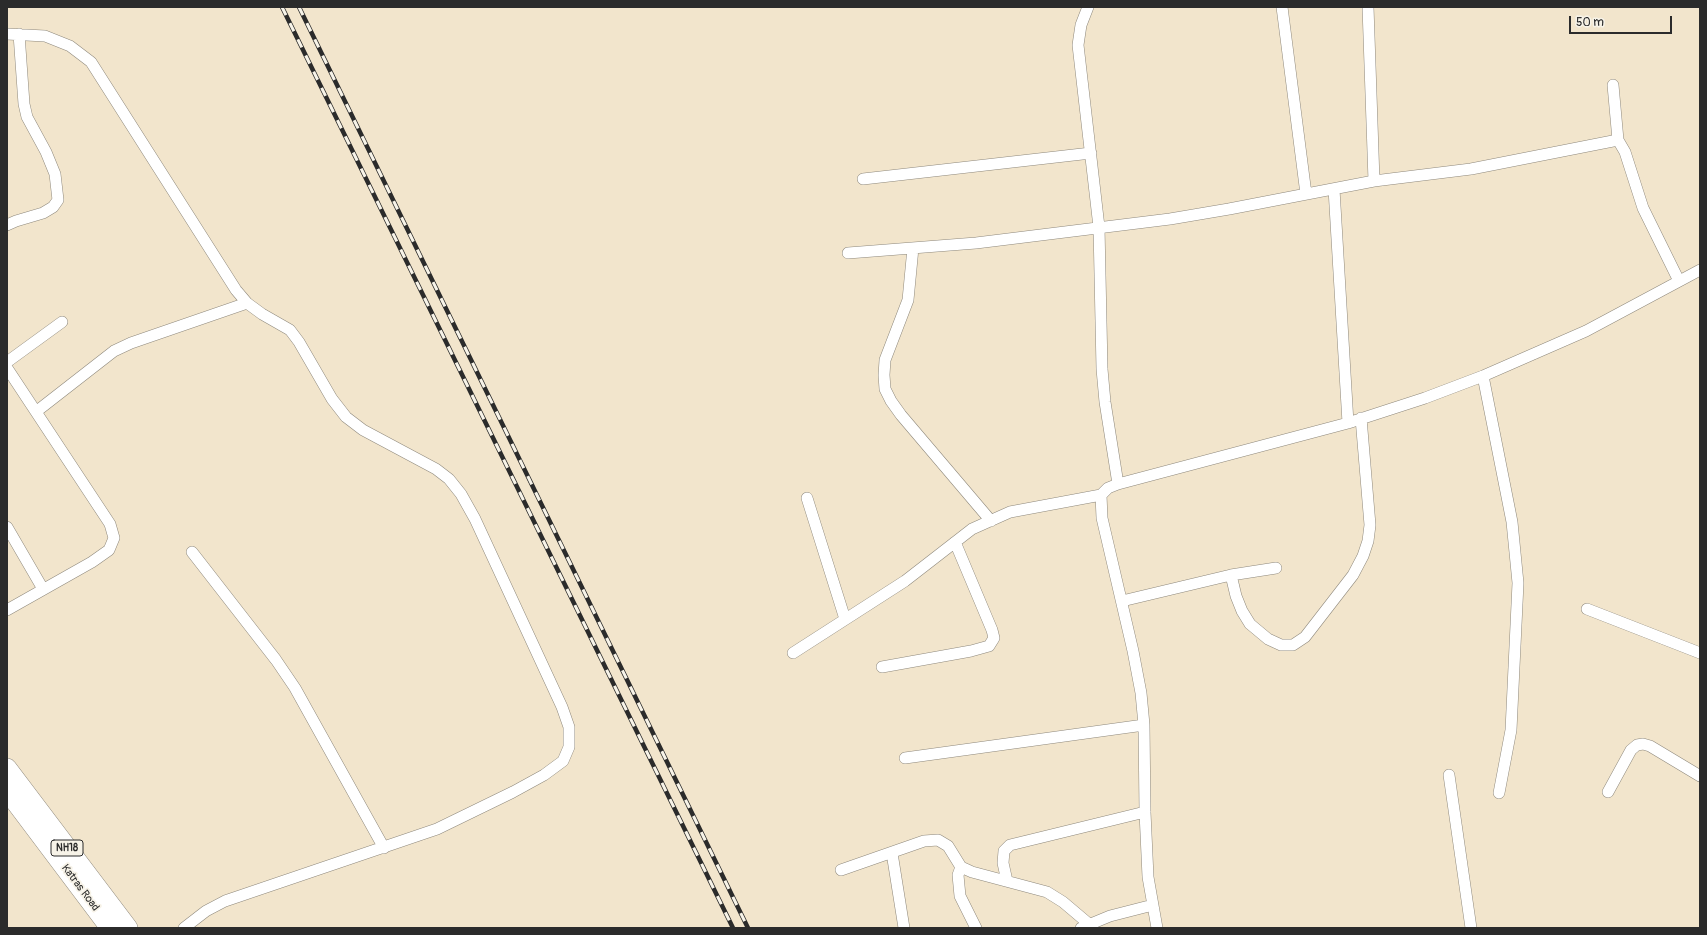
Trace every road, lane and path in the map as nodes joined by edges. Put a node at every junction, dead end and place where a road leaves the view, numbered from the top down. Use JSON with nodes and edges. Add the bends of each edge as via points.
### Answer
{"nodes":[{"id":1,"x":1088,"y":7,"type":"edge"},
{"id":2,"x":1282,"y":7,"type":"edge"},
{"id":3,"x":1368,"y":7,"type":"edge"},
{"id":4,"x":7,"y":34,"type":"edge"},
{"id":5,"x":19,"y":34,"type":"junction"},
{"id":6,"x":1613,"y":85,"type":"dead end"},
{"id":7,"x":1618,"y":140,"type":"junction"},
{"id":8,"x":1091,"y":153,"type":"junction"},
{"id":9,"x":864,"y":179,"type":"dead end"},
{"id":10,"x":1374,"y":181,"type":"junction"},
{"id":11,"x":1334,"y":189,"type":"junction"},
{"id":12,"x":1306,"y":194,"type":"junction"},
{"id":13,"x":7,"y":225,"type":"edge"},
{"id":14,"x":1100,"y":227,"type":"junction"},
{"id":15,"x":913,"y":248,"type":"junction"},
{"id":16,"x":848,"y":253,"type":"dead end"},
{"id":17,"x":1700,"y":270,"type":"edge"},
{"id":18,"x":1678,"y":282,"type":"junction"},
{"id":19,"x":247,"y":303,"type":"junction"},
{"id":20,"x":62,"y":322,"type":"dead end"},
{"id":21,"x":7,"y":362,"type":"edge"},
{"id":22,"x":7,"y":368,"type":"edge"},
{"id":23,"x":1483,"y":376,"type":"junction"},
{"id":24,"x":36,"y":411,"type":"junction"},
{"id":25,"x":1361,"y":418,"type":"junction"},
{"id":26,"x":1348,"y":423,"type":"junction"},
{"id":27,"x":1118,"y":484,"type":"junction"},
{"id":28,"x":1101,"y":495,"type":"junction"},
{"id":29,"x":808,"y":498,"type":"dead end"},
{"id":30,"x":991,"y":520,"type":"junction"},
{"id":31,"x":7,"y":527,"type":"edge"},
{"id":32,"x":955,"y":542,"type":"junction"},
{"id":33,"x":192,"y":552,"type":"dead end"},
{"id":34,"x":1276,"y":568,"type":"dead end"},
{"id":35,"x":1231,"y":575,"type":"junction"},
{"id":36,"x":43,"y":589,"type":"junction"},
{"id":37,"x":1122,"y":601,"type":"junction"},
{"id":38,"x":1587,"y":609,"type":"dead end"},
{"id":39,"x":7,"y":610,"type":"edge"},
{"id":40,"x":845,"y":619,"type":"junction"},
{"id":41,"x":794,"y":653,"type":"dead end"},
{"id":42,"x":1700,"y":653,"type":"edge"},
{"id":43,"x":882,"y":667,"type":"dead end"},
{"id":44,"x":1144,"y":725,"type":"junction"},
{"id":45,"x":905,"y":758,"type":"dead end"},
{"id":46,"x":7,"y":768,"type":"edge"},
{"id":47,"x":1449,"y":775,"type":"dead end"},
{"id":48,"x":1700,"y":776,"type":"edge"},
{"id":49,"x":7,"y":791,"type":"edge"},
{"id":50,"x":1608,"y":792,"type":"dead end"},
{"id":51,"x":1499,"y":793,"type":"dead end"},
{"id":52,"x":1144,"y":812,"type":"junction"},
{"id":53,"x":384,"y":848,"type":"junction"},
{"id":54,"x":892,"y":853,"type":"junction"},
{"id":55,"x":961,"y":867,"type":"junction"},
{"id":56,"x":841,"y":870,"type":"dead end"},
{"id":57,"x":1007,"y":881,"type":"junction"},
{"id":58,"x":1153,"y":905,"type":"junction"},
{"id":59,"x":1085,"y":926,"type":"edge"},
{"id":60,"x":110,"y":928,"type":"edge"},
{"id":61,"x":128,"y":928,"type":"edge"},
{"id":62,"x":184,"y":928,"type":"edge"},
{"id":63,"x":904,"y":928,"type":"edge"},
{"id":64,"x":976,"y":928,"type":"edge"},
{"id":65,"x":1157,"y":928,"type":"edge"},
{"id":66,"x":1471,"y":928,"type":"edge"}],
"edges":[{"from":1,"to":8,"type":"street","via":[[1081,25],[1078,46]]},
{"from":2,"to":12,"type":"street"},
{"from":3,"to":10,"type":"street"},
{"from":4,"to":5,"type":"street"},
{"from":5,"to":13,"type":"street","via":[[27,117],[55,174],[58,200],[53,207],[43,213]]},
{"from":5,"to":19,"type":"street","via":[[45,36],[70,46],[91,62],[236,290]]},
{"from":6,"to":7,"type":"street"},
{"from":7,"to":10,"type":"street","via":[[1472,169]]},
{"from":7,"to":18,"type":"street","via":[[1625,152],[1643,208]]},
{"from":8,"to":9,"type":"street"},
{"from":8,"to":14,"type":"street"},
{"from":10,"to":11,"type":"street"},
{"from":11,"to":12,"type":"street"},
{"from":11,"to":26,"type":"street"},
{"from":12,"to":14,"type":"street","via":[[1170,219]]},
{"from":14,"to":15,"type":"street","via":[[976,243]]},
{"from":14,"to":27,"type":"street","via":[[1102,369]]},
{"from":15,"to":16,"type":"street"},
{"from":15,"to":30,"type":"street","via":[[908,300],[885,360],[885,389],[901,415]]},
{"from":17,"to":18,"type":"street"},
{"from":18,"to":23,"type":"street","via":[[1586,331]]},
{"from":19,"to":24,"type":"street","via":[[114,351]]},
{"from":19,"to":53,"type":"street","via":[[290,330],[300,342],[332,399],[346,417],[362,430],[436,469],[462,494],[569,727],[569,747],[563,761],[544,775],[437,829]]},
{"from":20,"to":21,"type":"street"},
{"from":22,"to":24,"type":"street"},
{"from":23,"to":25,"type":"street"},
{"from":23,"to":51,"type":"street","via":[[1512,522],[1518,583],[1511,730]]},
{"from":24,"to":36,"type":"street","via":[[110,524],[114,538],[110,550]]},
{"from":25,"to":26,"type":"street"},
{"from":25,"to":35,"type":"street","via":[[1370,524],[1368,540],[1353,575],[1305,637],[1293,645],[1281,645],[1268,639],[1250,624],[1242,612]]},
{"from":26,"to":27,"type":"street"},
{"from":27,"to":28,"type":"street","via":[[1108,488]]},
{"from":28,"to":30,"type":"street","via":[[1010,512]]},
{"from":28,"to":37,"type":"street","via":[[1102,518]]},
{"from":29,"to":40,"type":"street"},
{"from":30,"to":32,"type":"street","via":[[972,529]]},
{"from":31,"to":36,"type":"street"},
{"from":32,"to":40,"type":"street","via":[[905,581]]},
{"from":32,"to":43,"type":"street","via":[[994,638],[989,646],[971,651]]},
{"from":33,"to":53,"type":"street","via":[[295,688]]},
{"from":34,"to":35,"type":"street"},
{"from":35,"to":37,"type":"street"},
{"from":36,"to":39,"type":"street"},
{"from":37,"to":44,"type":"street","via":[[1135,658]]},
{"from":38,"to":42,"type":"street"},
{"from":40,"to":41,"type":"street"},
{"from":44,"to":45,"type":"street"},
{"from":44,"to":52,"type":"street"},
{"from":46,"to":61,"type":"highway","name":"Katras Road","number":"NH18"},
{"from":47,"to":66,"type":"street"},
{"from":48,"to":50,"type":"street","via":[[1650,746],[1637,745],[1631,750]]},
{"from":49,"to":60,"type":"highway","name":"Katras Road","number":"NH18"},
{"from":52,"to":57,"type":"street","via":[[1010,845],[1004,851],[1003,863]]},
{"from":52,"to":58,"type":"street","via":[[1148,877]]},
{"from":53,"to":62,"type":"street","via":[[226,901],[206,911]]},
{"from":54,"to":55,"type":"street","via":[[924,841],[938,840],[948,846]]},
{"from":54,"to":56,"type":"street"},
{"from":54,"to":63,"type":"street"},
{"from":55,"to":57,"type":"street"},
{"from":55,"to":64,"type":"street","via":[[958,875],[960,896]]},
{"from":57,"to":59,"type":"street","via":[[1046,892],[1063,902]]},
{"from":58,"to":59,"type":"street","via":[[1110,916]]},
{"from":58,"to":65,"type":"street"}]}
